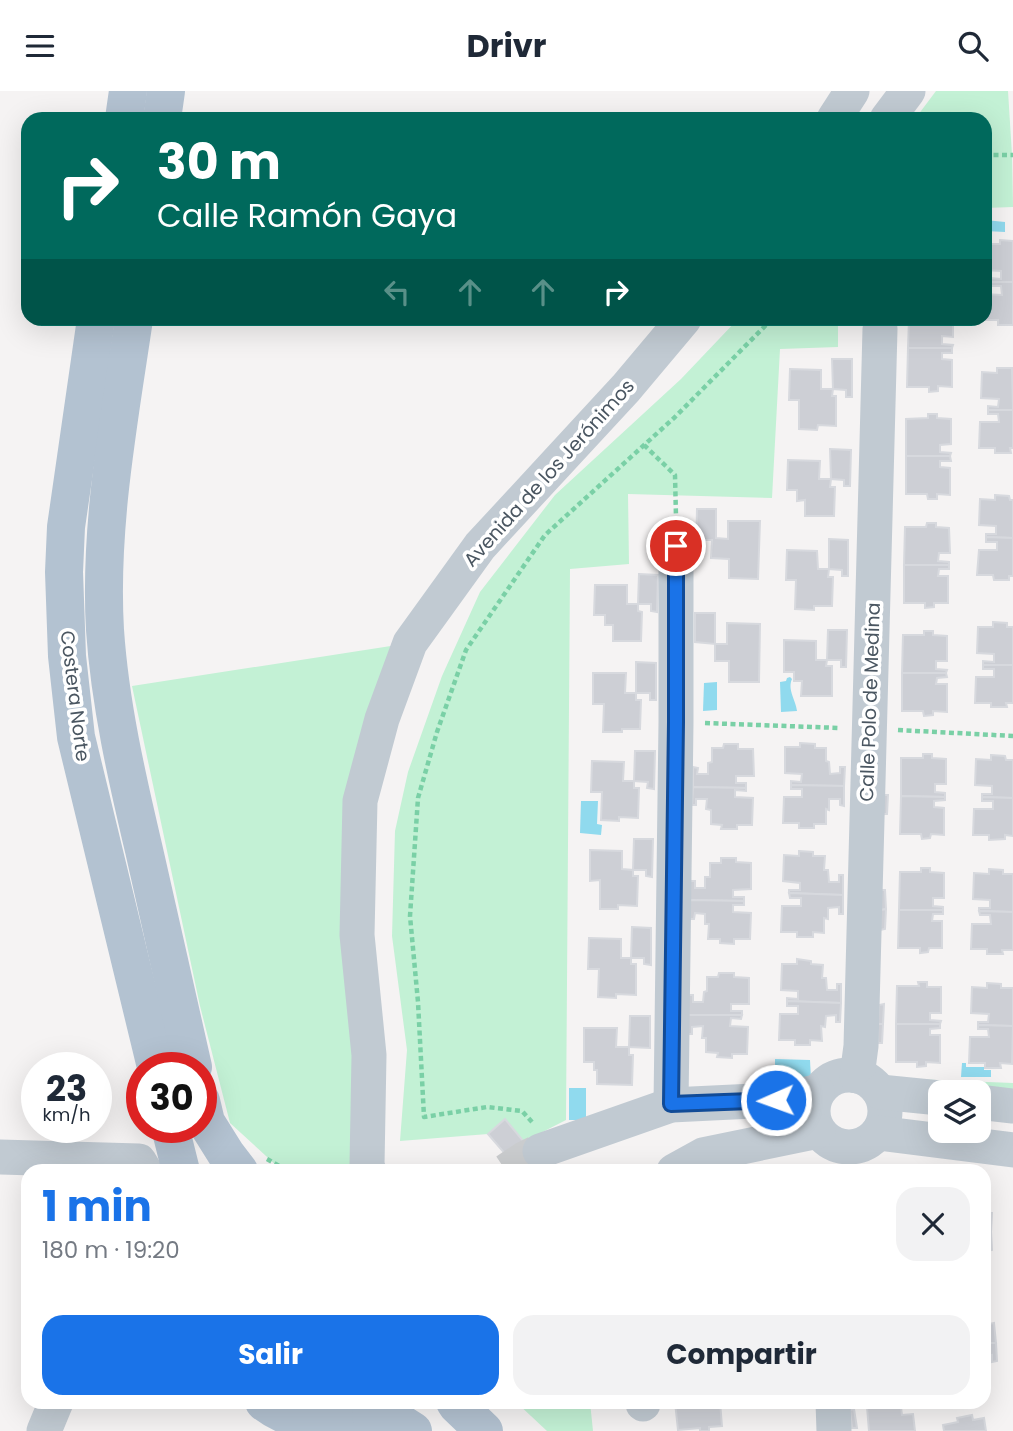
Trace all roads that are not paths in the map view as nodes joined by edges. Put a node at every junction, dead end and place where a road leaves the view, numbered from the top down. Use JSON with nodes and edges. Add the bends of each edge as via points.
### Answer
{"nodes":[{"id":1,"x":128,"y":91,"type":"edge"},
{"id":2,"x":166,"y":91,"type":"edge"},
{"id":3,"x":852,"y":91,"type":"edge"},
{"id":4,"x":908,"y":91,"type":"edge"},
{"id":5,"x":125,"y":112,"type":"edge"},
{"id":6,"x":163,"y":112,"type":"edge"},
{"id":7,"x":838,"y":112,"type":"edge"},
{"id":8,"x":892,"y":112,"type":"edge"},
{"id":9,"x":95,"y":326,"type":"edge"},
{"id":10,"x":133,"y":326,"type":"edge"},
{"id":11,"x":678,"y":326,"type":"edge"},
{"id":12,"x":696,"y":326,"type":"edge"},
{"id":13,"x":880,"y":329,"type":"dead end"},
{"id":14,"x":626,"y":387,"type":"junction"},
{"id":15,"x":676,"y":546,"type":"road end"},
{"id":16,"x":152,"y":1052,"type":"edge"},
{"id":17,"x":190,"y":1052,"type":"edge"},
{"id":18,"x":869,"y":1084,"type":"junction"},
{"id":19,"x":817,"y":1092,"type":"junction"},
{"id":20,"x":928,"y":1096,"type":"edge"},
{"id":21,"x":671,"y":1104,"type":"junction"},
{"id":22,"x":991,"y":1104,"type":"edge"},
{"id":23,"x":1013,"y":1106,"type":"edge"},
{"id":24,"x":878,"y":1133,"type":"junction"},
{"id":25,"x":217,"y":1140,"type":"edge"},
{"id":26,"x":174,"y":1143,"type":"edge"},
{"id":27,"x":547,"y":1148,"type":"tunnel mouth"},
{"id":28,"x":830,"y":1149,"type":"edge"},
{"id":29,"x":1013,"y":1150,"type":"edge"},
{"id":30,"x":0,"y":1157,"type":"edge"},
{"id":31,"x":141,"y":1164,"type":"edge"},
{"id":32,"x":179,"y":1164,"type":"edge"},
{"id":33,"x":234,"y":1164,"type":"edge"},
{"id":34,"x":366,"y":1164,"type":"edge"},
{"id":35,"x":687,"y":1164,"type":"edge"},
{"id":36,"x":53,"y":1409,"type":"edge"},
{"id":37,"x":461,"y":1409,"type":"edge"},
{"id":38,"x":833,"y":1409,"type":"edge"},
{"id":39,"x":271,"y":1413,"type":"edge"},
{"id":40,"x":362,"y":1418,"type":"edge"},
{"id":41,"x":44,"y":1431,"type":"edge"},
{"id":42,"x":413,"y":1431,"type":"edge"},
{"id":43,"x":484,"y":1431,"type":"edge"},
{"id":44,"x":834,"y":1431,"type":"edge"}],
"edges":[{"from":1,"to":5,"type":"main road"},
{"from":2,"to":6,"type":"main road"},
{"from":3,"to":7,"type":"street"},
{"from":4,"to":8,"type":"street"},
{"from":9,"to":16,"type":"main road","name":"Costera Norte","via":[[66,527],[67,656],[76,737]]},
{"from":10,"to":17,"type":"main road","name":"Costera Norte","via":[[104,548],[105,630],[131,797]]},
{"from":11,"to":14,"type":"street","name":"Avenida de los Jerónimos"},
{"from":12,"to":14,"type":"street"},
{"from":13,"to":18,"type":"street","name":"Calle Polo de Medina","via":[[861,1046]]},
{"from":14,"to":34,"type":"street","name":"Avenida de los Jerónimos","via":[[480,546],[410,643],[382,719],[360,801],[356,935],[369,1055]]},
{"from":15,"to":21,"type":"street"},
{"from":18,"to":19,"type":"street","via":[[846,1075],[835,1077]]},
{"from":18,"to":20,"type":"street"},
{"from":18,"to":24,"type":"street","via":[[884,1102],[886,1113]]},
{"from":19,"to":21,"type":"street","via":[[776,1100]]},
{"from":19,"to":28,"type":"street","via":[[814,1122]]},
{"from":21,"to":27,"type":"street"},
{"from":22,"to":23,"type":"street"},
{"from":24,"to":28,"type":"street","via":[[861,1146]]},
{"from":24,"to":29,"type":"street"},
{"from":25,"to":33,"type":"main road"},
{"from":26,"to":32,"type":"main road"},
{"from":28,"to":35,"type":"street","via":[[703,1155]]},
{"from":30,"to":31,"type":"street"},
{"from":36,"to":41,"type":"street"},
{"from":37,"to":43,"type":"main road"},
{"from":38,"to":44,"type":"street"},
{"from":39,"to":40,"type":"main road","via":[[318,1423]]},
{"from":40,"to":42,"type":"main road","via":[[402,1424]]}]}
